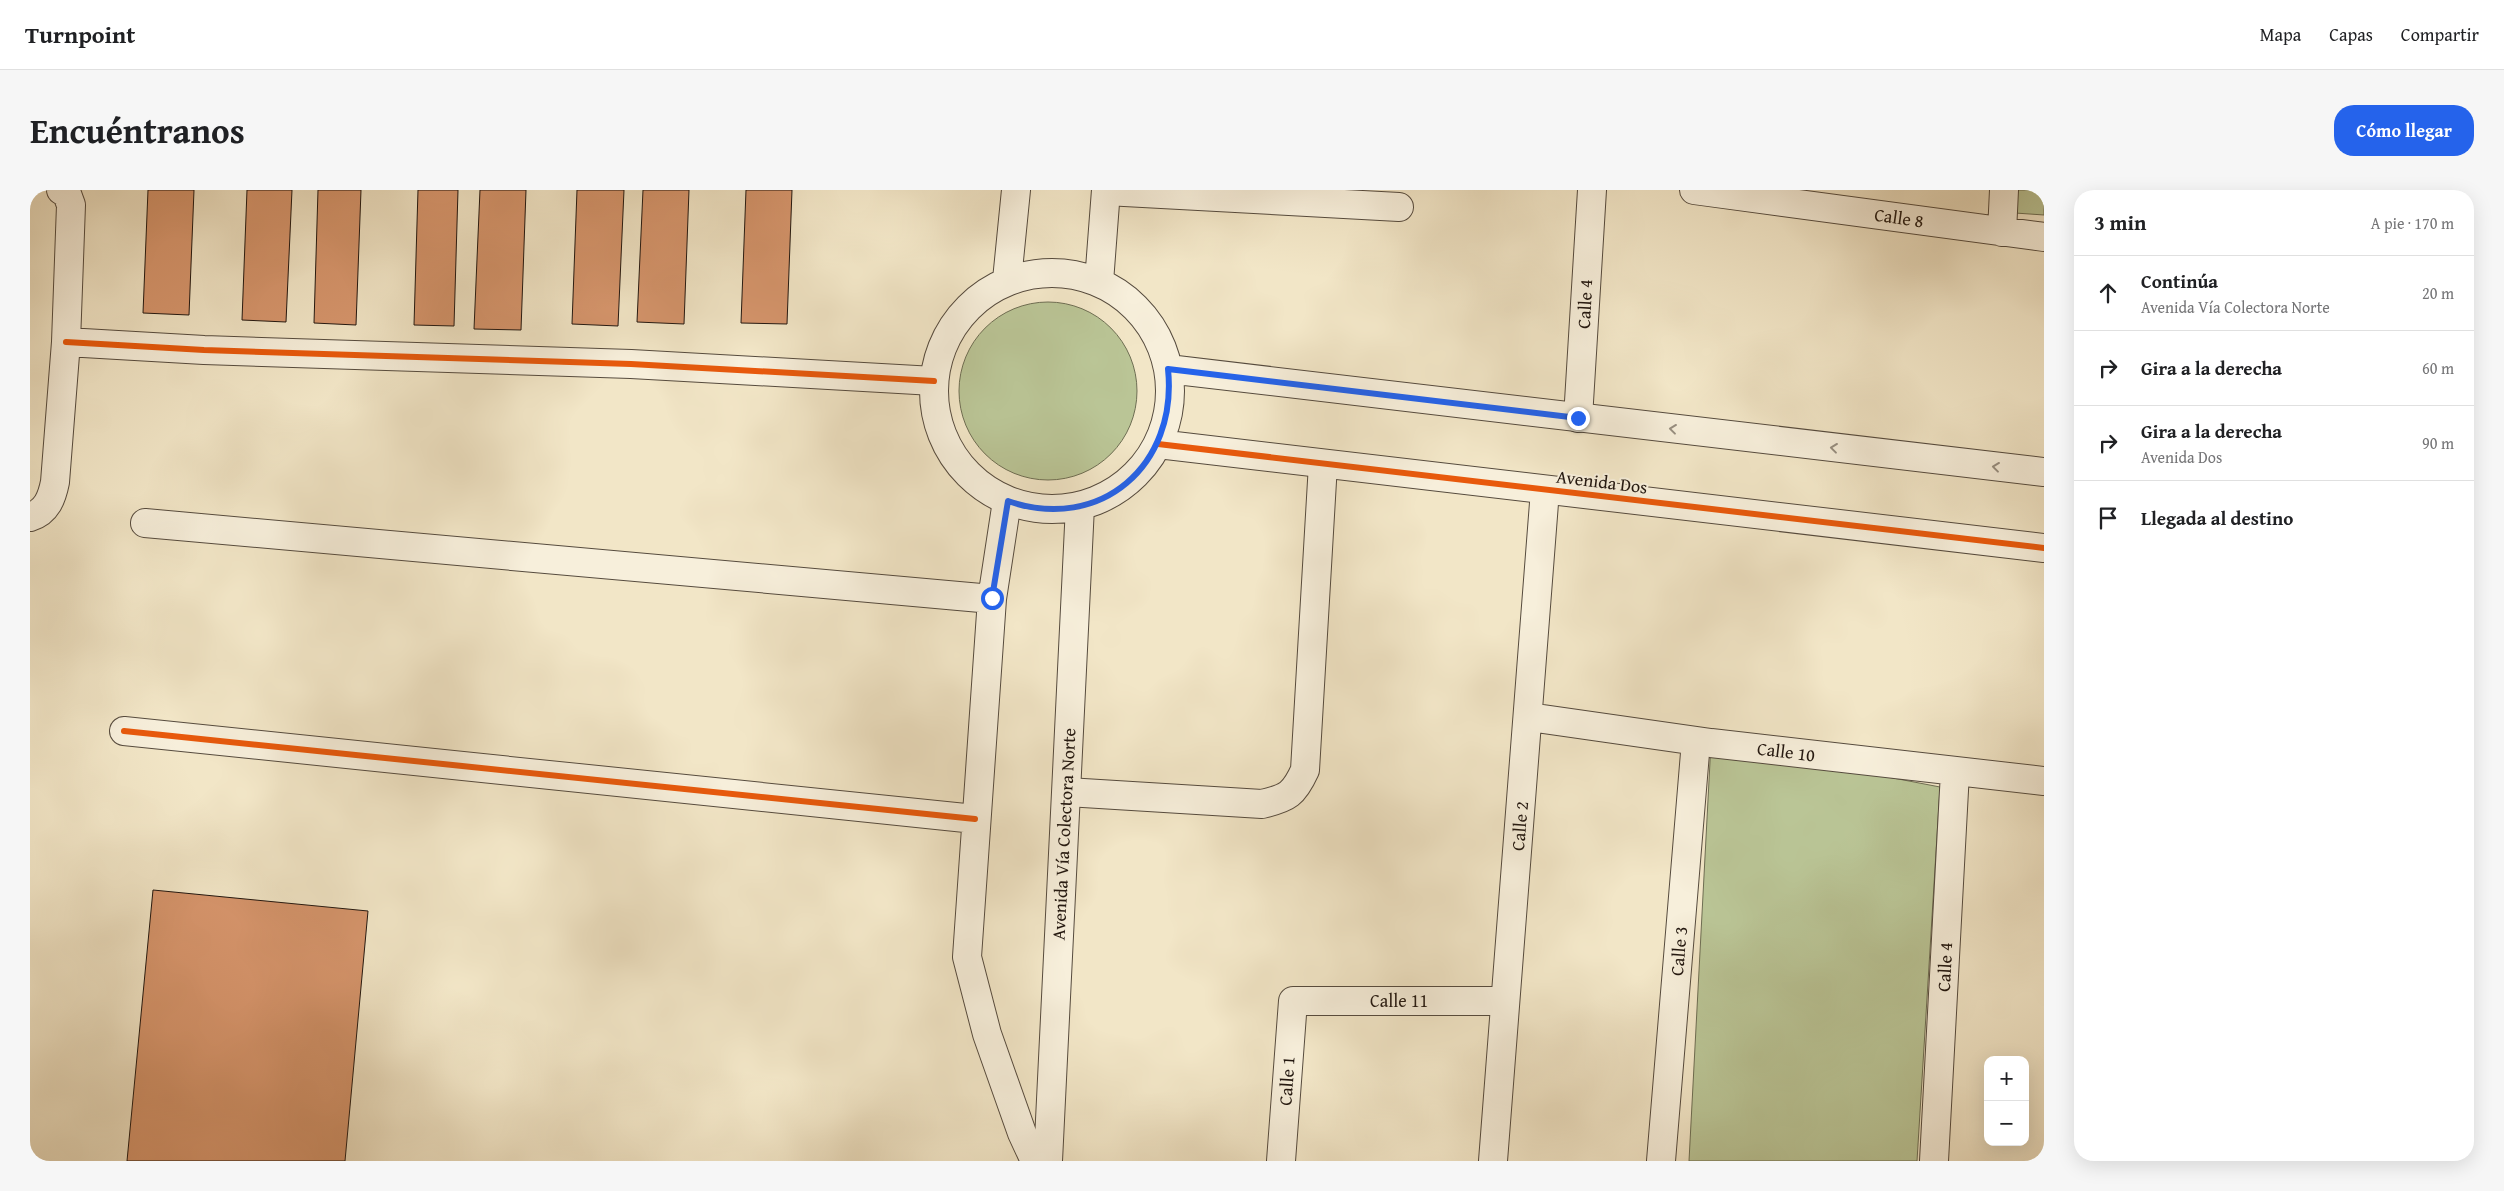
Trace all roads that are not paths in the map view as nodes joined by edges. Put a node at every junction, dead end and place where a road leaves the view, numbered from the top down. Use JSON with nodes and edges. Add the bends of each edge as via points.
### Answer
{"nodes":[{"id":1,"x":61,"y":190,"type":"edge"},
{"id":2,"x":1016,"y":190,"type":"edge"},
{"id":3,"x":1106,"y":190,"type":"edge"},
{"id":4,"x":1592,"y":190,"type":"edge"},
{"id":5,"x":1694,"y":190,"type":"edge"},
{"id":6,"x":2004,"y":190,"type":"edge"},
{"id":7,"x":1794,"y":197,"type":"edge"},
{"id":8,"x":1400,"y":207,"type":"dead end"},
{"id":9,"x":2002,"y":232,"type":"junction"},
{"id":10,"x":2044,"y":238,"type":"edge"},
{"id":11,"x":1007,"y":280,"type":"junction"},
{"id":12,"x":1099,"y":282,"type":"junction"},
{"id":13,"x":66,"y":342,"type":"junction"},
{"id":14,"x":1168,"y":369,"type":"junction"},
{"id":15,"x":934,"y":381,"type":"junction"},
{"id":16,"x":1578,"y":418,"type":"junction"},
{"id":17,"x":1158,"y":444,"type":"junction"},
{"id":18,"x":1323,"y":464,"type":"junction"},
{"id":19,"x":2044,"y":472,"type":"edge"},
{"id":20,"x":1546,"y":490,"type":"junction"},
{"id":21,"x":1008,"y":501,"type":"junction"},
{"id":22,"x":1080,"y":506,"type":"junction"},
{"id":23,"x":30,"y":517,"type":"edge"},
{"id":24,"x":144,"y":523,"type":"dead end"},
{"id":25,"x":2044,"y":548,"type":"edge"},
{"id":26,"x":992,"y":598,"type":"junction"},
{"id":27,"x":1529,"y":717,"type":"junction"},
{"id":28,"x":124,"y":731,"type":"dead end"},
{"id":29,"x":1696,"y":741,"type":"junction"},
{"id":30,"x":1955,"y":772,"type":"junction"},
{"id":31,"x":2044,"y":781,"type":"edge"},
{"id":32,"x":1067,"y":792,"type":"junction"},
{"id":33,"x":975,"y":820,"type":"junction"},
{"id":34,"x":1293,"y":1001,"type":"joint"},
{"id":35,"x":1506,"y":1002,"type":"junction"},
{"id":36,"x":1035,"y":1161,"type":"edge"},
{"id":37,"x":1048,"y":1161,"type":"edge"},
{"id":38,"x":1281,"y":1161,"type":"edge"},
{"id":39,"x":1493,"y":1161,"type":"edge"},
{"id":40,"x":1662,"y":1161,"type":"edge"},
{"id":41,"x":1934,"y":1161,"type":"edge"}],
"edges":[{"from":1,"to":13,"type":"street","via":[[68,194],[71,205]]},
{"from":2,"to":11,"type":"street"},
{"from":3,"to":8,"type":"street"},
{"from":3,"to":12,"type":"street"},
{"from":4,"to":16,"type":"street","name":"Calle 4"},
{"from":5,"to":7,"type":"street","name":"Calle 8"},
{"from":6,"to":9,"type":"street"},
{"from":7,"to":9,"type":"street","name":"Calle 8"},
{"from":9,"to":10,"type":"street","name":"Calle 8"},
{"from":11,"to":12,"type":"street","via":[[1054,272],[1077,274]]},
{"from":11,"to":15,"type":"street","via":[[988,290],[956,320],[945,339]]},
{"from":12,"to":14,"type":"street","via":[[1119,293],[1141,314],[1162,347]]},
{"from":13,"to":15,"type":"street","via":[[204,350],[631,364]]},
{"from":13,"to":23,"type":"street","via":[[55,482],[52,496],[43,510]]},
{"from":14,"to":16,"type":"street"},
{"from":14,"to":17,"type":"street","via":[[1169,407]]},
{"from":15,"to":21,"type":"street","via":[[938,423],[953,456],[971,478]]},
{"from":19,"to":16,"type":"street","one_way":true},
{"from":17,"to":18,"type":"street","name":"Avenida Dos"},
{"from":17,"to":22,"type":"street","via":[[1147,461],[1118,490]]},
{"from":18,"to":20,"type":"street","name":"Avenida Dos"},
{"from":18,"to":32,"type":"street","via":[[1305,770],[1296,790],[1280,800],[1262,804]]},
{"from":20,"to":25,"type":"street","name":"Avenida Dos"},
{"from":20,"to":27,"type":"street","name":"Calle 2"},
{"from":21,"to":22,"type":"street","via":[[1043,509],[1062,510]]},
{"from":21,"to":26,"type":"street"},
{"from":22,"to":32,"type":"street","name":"Avenida Vía Colectora Norte"},
{"from":24,"to":26,"type":"street"},
{"from":26,"to":33,"type":"street"},
{"from":27,"to":29,"type":"street","name":"Calle 10"},
{"from":27,"to":35,"type":"street","name":"Calle 2"},
{"from":28,"to":33,"type":"street"},
{"from":29,"to":30,"type":"street","name":"Calle 10"},
{"from":29,"to":40,"type":"street","name":"Calle 3"},
{"from":30,"to":31,"type":"street","name":"Calle 10"},
{"from":30,"to":41,"type":"street","name":"Calle 4"},
{"from":32,"to":37,"type":"street","name":"Avenida Vía Colectora Norte"},
{"from":33,"to":36,"type":"street","via":[[967,957],[986,1034]]},
{"from":34,"to":35,"type":"street","name":"Calle 11"},
{"from":34,"to":38,"type":"street","name":"Calle 1"},
{"from":35,"to":39,"type":"street","name":"Calle 2"}]}
